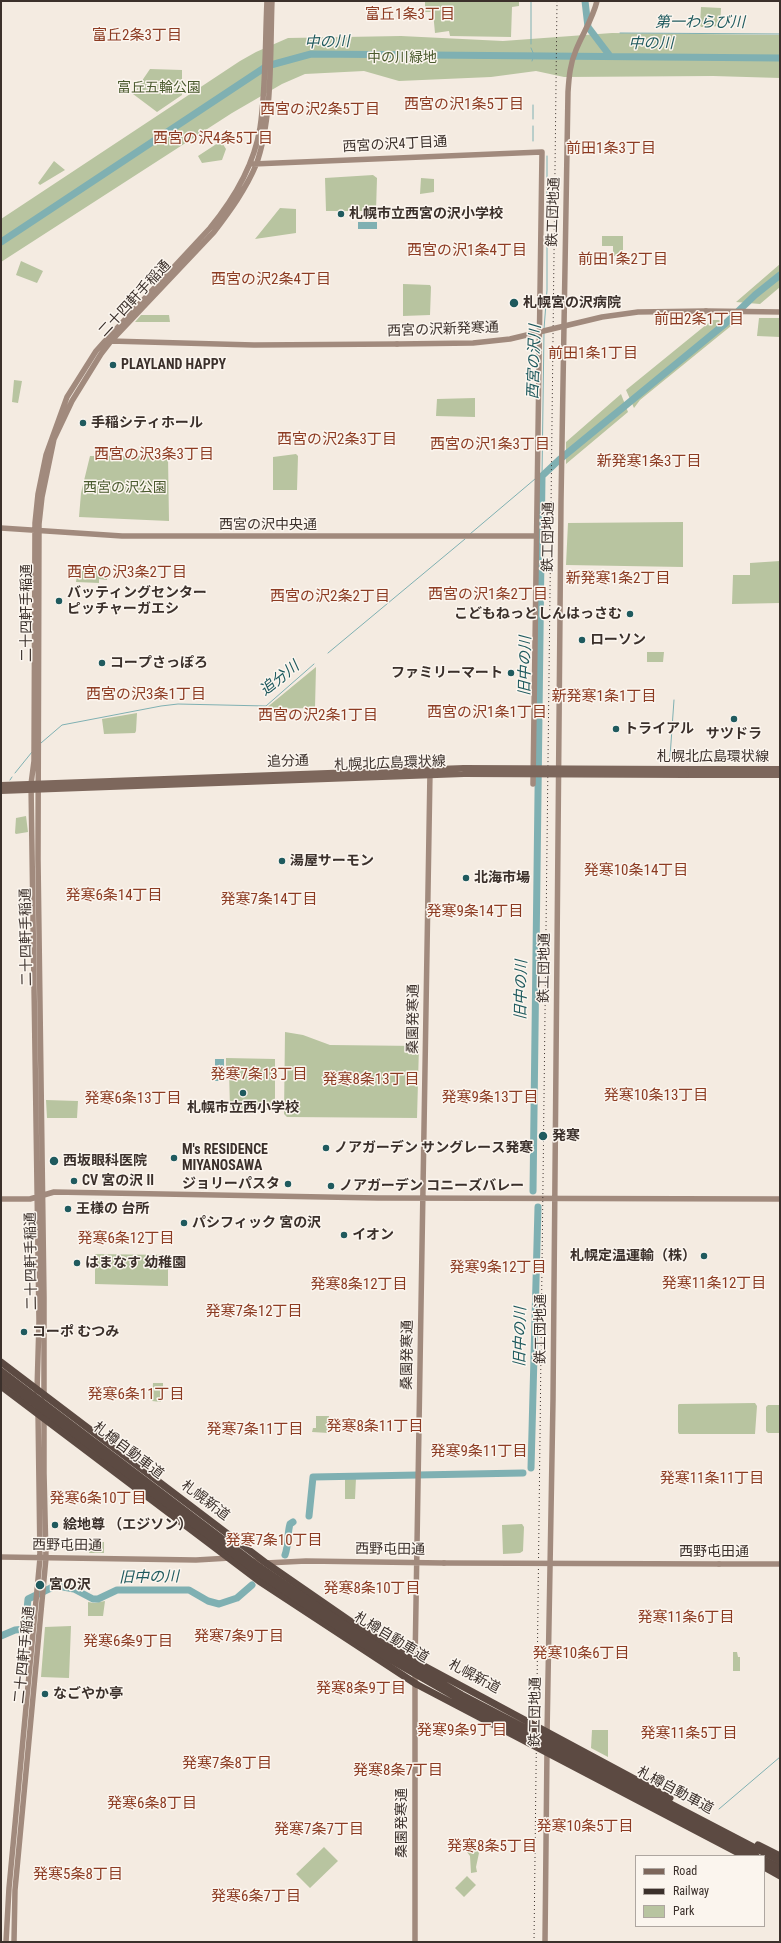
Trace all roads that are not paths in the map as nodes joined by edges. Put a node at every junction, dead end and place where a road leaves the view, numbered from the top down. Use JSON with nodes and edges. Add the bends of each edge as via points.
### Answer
{"nodes":[{"id":1,"x":267,"y":1,"type":"edge"},
{"id":2,"x":272,"y":1,"type":"edge"},
{"id":3,"x":597,"y":1,"type":"edge"},
{"id":4,"x":265,"y":101,"type":"junction"},
{"id":5,"x":249,"y":164,"type":"junction"},
{"id":6,"x":256,"y":164,"type":"junction"},
{"id":7,"x":780,"y":312,"type":"edge"},
{"id":8,"x":112,"y":341,"type":"junction"},
{"id":9,"x":104,"y":342,"type":"junction"},
{"id":10,"x":1,"y":528,"type":"edge"},
{"id":11,"x":37,"y":531,"type":"junction"},
{"id":12,"x":536,"y":536,"type":"junction"},
{"id":13,"x":36,"y":746,"type":"junction"},
{"id":14,"x":780,"y":769,"type":"edge"},
{"id":15,"x":430,"y":771,"type":"junction"},
{"id":16,"x":686,"y":772,"type":"junction"},
{"id":17,"x":780,"y":775,"type":"edge"},
{"id":18,"x":171,"y":778,"type":"joint"},
{"id":19,"x":533,"y":784,"type":"dead end"},
{"id":20,"x":1,"y":785,"type":"edge"},
{"id":21,"x":31,"y":787,"type":"junction"},
{"id":22,"x":38,"y":787,"type":"junction"},
{"id":23,"x":1,"y":791,"type":"edge"},
{"id":24,"x":43,"y":1195,"type":"junction"},
{"id":25,"x":36,"y":1197,"type":"junction"},
{"id":26,"x":423,"y":1198,"type":"junction"},
{"id":27,"x":1,"y":1199,"type":"edge"},
{"id":28,"x":780,"y":1199,"type":"edge"},
{"id":29,"x":554,"y":1200,"type":"junction"},
{"id":30,"x":1,"y":1362,"type":"edge"},
{"id":31,"x":1,"y":1371,"type":"edge"},
{"id":32,"x":1,"y":1378,"type":"edge"},
{"id":33,"x":1,"y":1386,"type":"edge"},
{"id":34,"x":37,"y":1390,"type":"junction"},
{"id":35,"x":43,"y":1395,"type":"junction"},
{"id":36,"x":38,"y":1414,"type":"junction"},
{"id":37,"x":44,"y":1419,"type":"junction"},
{"id":38,"x":1,"y":1558,"type":"edge"},
{"id":39,"x":40,"y":1558,"type":"junction"},
{"id":40,"x":46,"y":1558,"type":"junction"},
{"id":41,"x":228,"y":1558,"type":"junction"},
{"id":42,"x":266,"y":1563,"type":"junction"},
{"id":43,"x":417,"y":1563,"type":"junction"},
{"id":44,"x":780,"y":1564,"type":"edge"},
{"id":45,"x":415,"y":1661,"type":"junction"},
{"id":46,"x":416,"y":1684,"type":"junction"},
{"id":47,"x":742,"y":1855,"type":"edge"},
{"id":48,"x":754,"y":1855,"type":"edge"},
{"id":49,"x":780,"y":1856,"type":"edge"},
{"id":50,"x":765,"y":1860,"type":"edge"},
{"id":51,"x":780,"y":1861,"type":"edge"},
{"id":52,"x":765,"y":1868,"type":"edge"},
{"id":53,"x":780,"y":1868,"type":"edge"},
{"id":54,"x":780,"y":1876,"type":"edge"},
{"id":55,"x":6,"y":1942,"type":"edge"},
{"id":56,"x":14,"y":1942,"type":"edge"},
{"id":57,"x":415,"y":1942,"type":"edge"},
{"id":58,"x":545,"y":1942,"type":"edge"}],
"edges":[{"from":1,"to":4,"type":"street","name":"二十四軒手稲通"},
{"from":2,"to":4,"type":"street","name":"二十四軒手稲通"},
{"from":3,"to":29,"type":"street","name":"鉄工団地通","via":[[576,48],[570,69],[562,447]]},
{"from":4,"to":5,"type":"street","name":"二十四軒手稲通","via":[[260,129]]},
{"from":4,"to":6,"type":"street","name":"二十四軒手稲通","via":[[264,130]]},
{"from":5,"to":6,"type":"street","name":"西宮の沢4丁目通"},
{"from":5,"to":9,"type":"street","name":"二十四軒手稲通","via":[[226,209]]},
{"from":6,"to":8,"type":"street","name":"二十四軒手稲通","via":[[224,220]]},
{"from":6,"to":12,"type":"street","name":"西宮の沢4丁目通","via":[[542,152]]},
{"from":7,"to":8,"type":"street","name":"西宮の沢新発寒通","bridge":true,"via":[[638,312],[602,317],[510,339],[473,343],[254,345]]},
{"from":8,"to":9,"type":"street","name":"西宮の沢新発寒通"},
{"from":8,"to":11,"type":"street","name":"二十四軒手稲通","via":[[72,401],[54,439]]},
{"from":9,"to":11,"type":"street","name":"二十四軒手稲通","via":[[67,397],[51,437],[38,494]]},
{"from":10,"to":11,"type":"street","name":"西宮の沢中央通"},
{"from":11,"to":12,"type":"street","name":"西宮の沢中央通","via":[[122,536]]},
{"from":11,"to":13,"type":"street","name":"二十四軒手稲通"},
{"from":11,"to":13,"type":"street","name":"二十四軒手稲通"},
{"from":12,"to":19,"type":"street"},
{"from":13,"to":21,"type":"street","name":"二十四軒手稲通"},
{"from":13,"to":22,"type":"street","name":"二十四軒手稲通"},
{"from":14,"to":16,"type":"main road","name":"札幌北広島環状線"},
{"from":15,"to":16,"type":"main road","name":"札幌北広島環状線","bridge":true},
{"from":15,"to":18,"type":"main road","name":"追分通"},
{"from":15,"to":22,"type":"main road","name":"札幌北広島環状線"},
{"from":15,"to":26,"type":"street","name":"桑園発寒通"},
{"from":16,"to":17,"type":"main road","name":"札幌北広島環状線"},
{"from":18,"to":22,"type":"main road","name":"札幌北広島環状線"},
{"from":20,"to":21,"type":"main road","name":"札幌北広島環状線"},
{"from":21,"to":22,"type":"main road","name":"札幌北広島環状線"},
{"from":21,"to":23,"type":"main road","name":"札幌北広島環状線"},
{"from":21,"to":25,"type":"street","name":"二十四軒手稲通"},
{"from":22,"to":24,"type":"street","name":"二十四軒手稲通"},
{"from":24,"to":25,"type":"street"},
{"from":24,"to":26,"type":"street","via":[[54,1192]]},
{"from":24,"to":35,"type":"street","name":"二十四軒手稲通"},
{"from":25,"to":27,"type":"street"},
{"from":25,"to":34,"type":"street","name":"二十四軒手稲通","via":[[39,1321]]},
{"from":26,"to":29,"type":"street"},
{"from":26,"to":43,"type":"street","name":"桑園発寒通"},
{"from":28,"to":29,"type":"street"},
{"from":29,"to":58,"type":"street","name":"鉄工団地通"},
{"from":30,"to":34,"type":"highway","name":"札幌新道"},
{"from":31,"to":51,"type":"highway","name":"札樽自動車道","bridge":true,"via":[[258,1566],[365,1638],[462,1695]]},
{"from":32,"to":48,"type":"highway","name":"札樽自動車道","bridge":true,"via":[[254,1570],[357,1640],[459,1699]]},
{"from":33,"to":36,"type":"highway"},
{"from":34,"to":35,"type":"highway","name":"札幌新道"},
{"from":34,"to":36,"type":"street","name":"二十四軒手稲通"},
{"from":35,"to":37,"type":"street","name":"二十四軒手稲通"},
{"from":35,"to":42,"type":"highway","name":"札幌新道"},
{"from":36,"to":37,"type":"highway"},
{"from":36,"to":39,"type":"street","name":"二十四軒手稲通"},
{"from":37,"to":40,"type":"street","name":"二十四軒手稲通"},
{"from":37,"to":41,"type":"highway"},
{"from":38,"to":39,"type":"street","name":"西野屯田通"},
{"from":39,"to":40,"type":"street","name":"西野屯田通"},
{"from":39,"to":55,"type":"street","name":"二十四軒手稲通","via":[[34,1601]]},
{"from":40,"to":41,"type":"street","name":"西野屯田通"},
{"from":40,"to":56,"type":"street","name":"二十四軒手稲通","via":[[15,1890]]},
{"from":41,"to":42,"type":"street","name":"西野屯田通"},
{"from":41,"to":46,"type":"highway","via":[[277,1594]]},
{"from":42,"to":43,"type":"street","name":"西野屯田通"},
{"from":42,"to":45,"type":"highway","name":"札幌新道","via":[[360,1628]]},
{"from":43,"to":44,"type":"street","name":"西野屯田通","bridge":true},
{"from":43,"to":45,"type":"street","name":"桑園発寒通"},
{"from":45,"to":46,"type":"street","name":"桑園発寒通"},
{"from":45,"to":49,"type":"highway","name":"札幌新道","bridge":true},
{"from":46,"to":47,"type":"highway","bridge":true},
{"from":46,"to":57,"type":"street","name":"桑園発寒通"},
{"from":50,"to":53,"type":"highway"},
{"from":52,"to":54,"type":"highway"}]}
